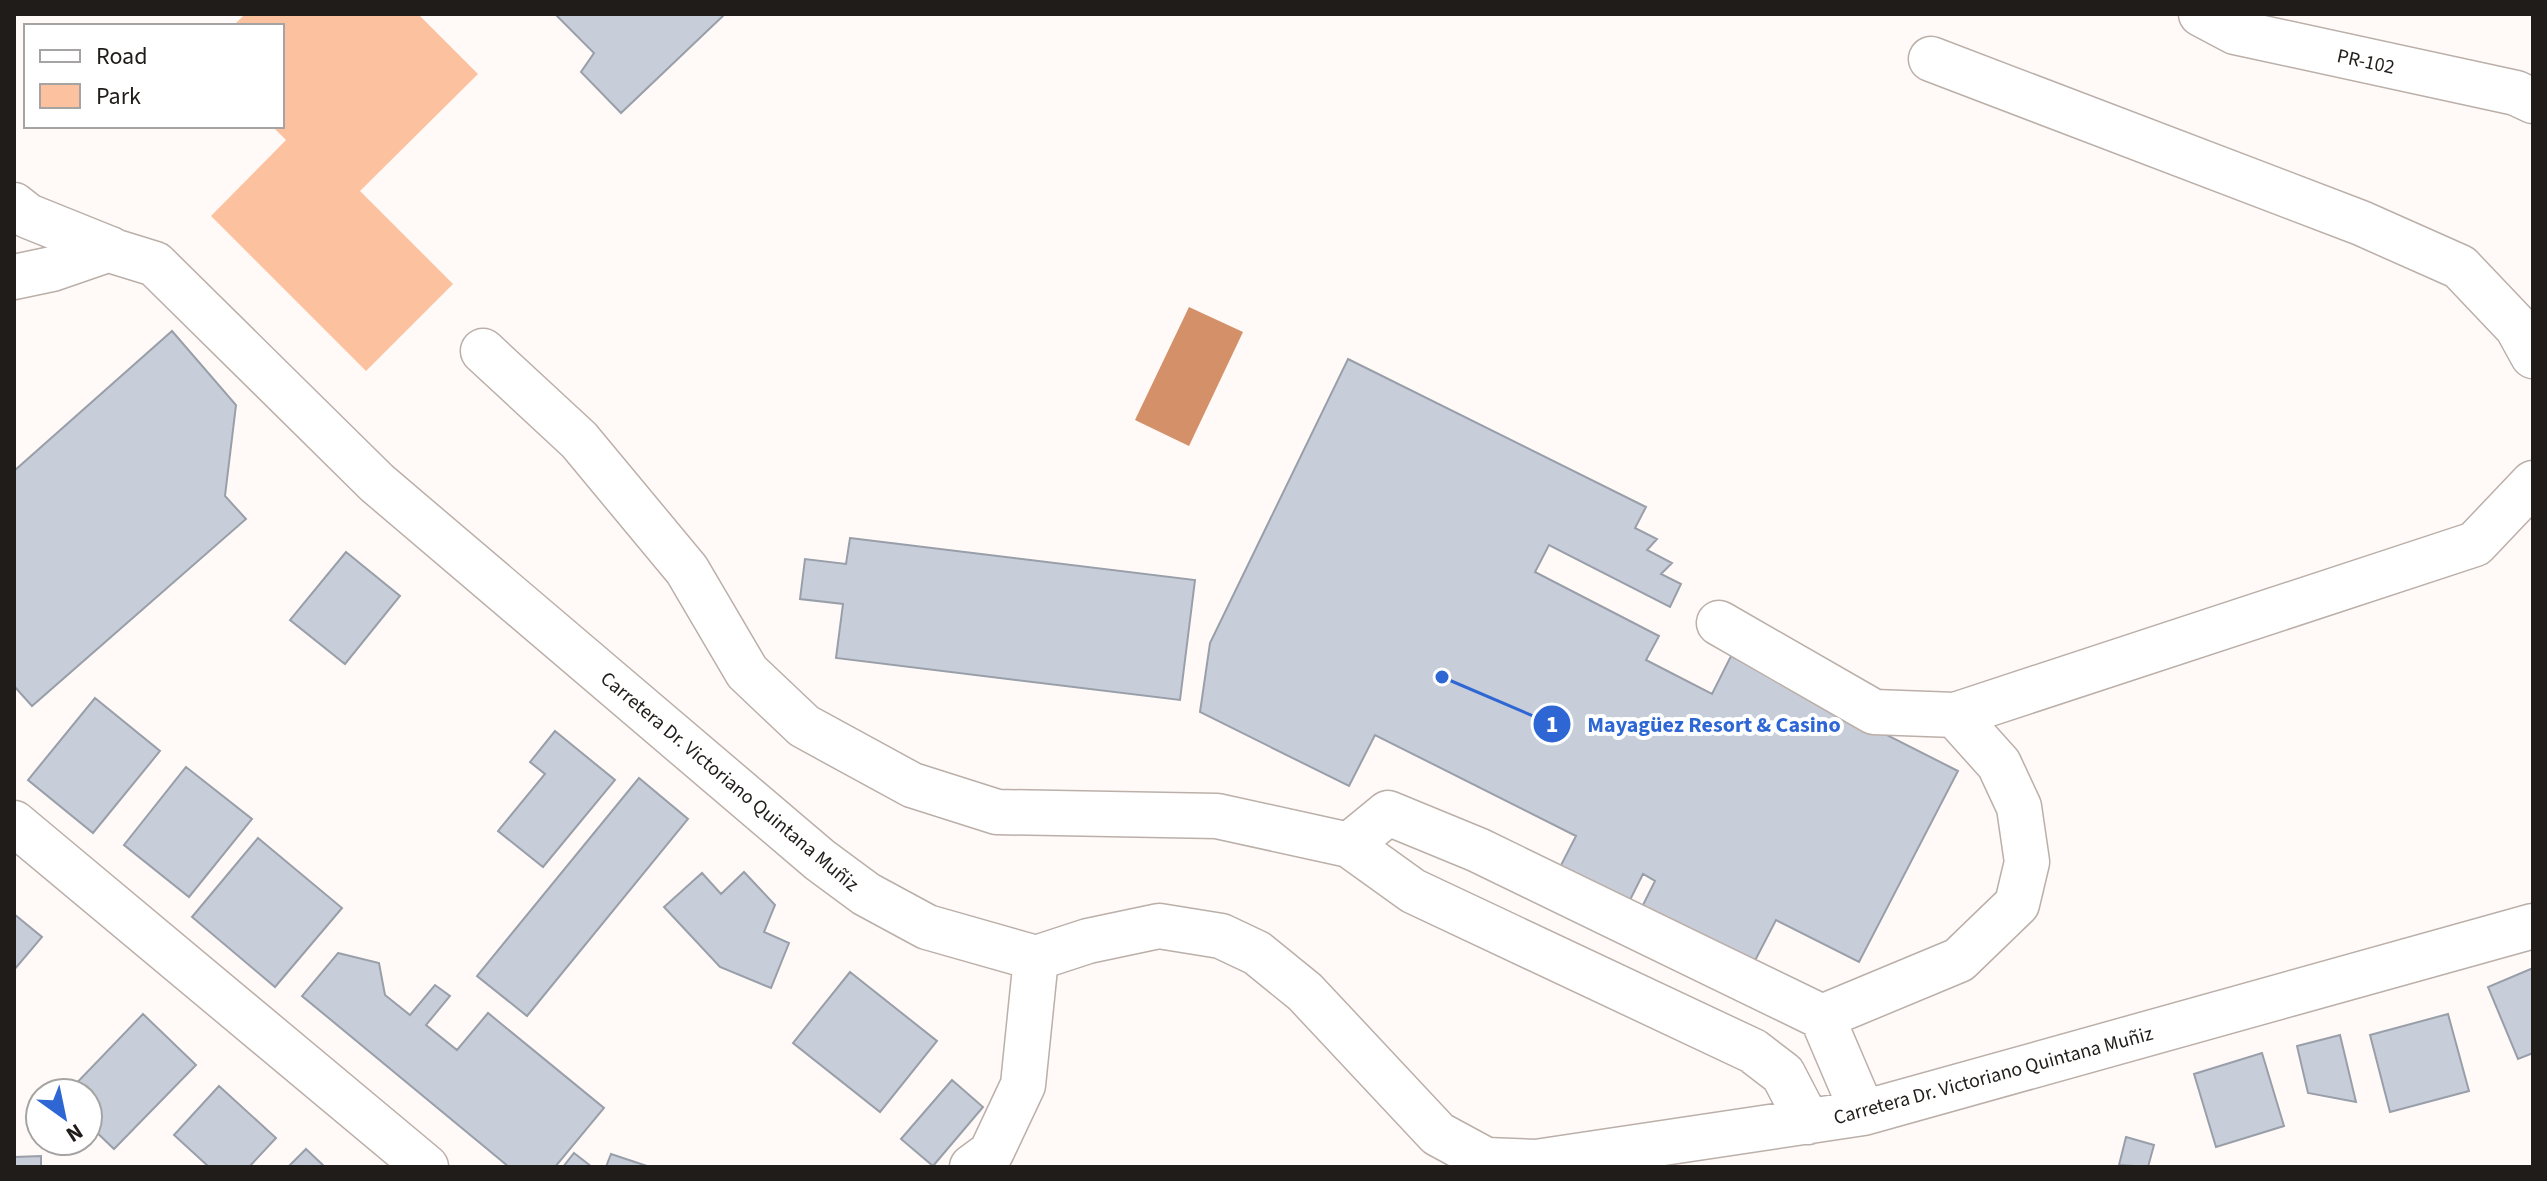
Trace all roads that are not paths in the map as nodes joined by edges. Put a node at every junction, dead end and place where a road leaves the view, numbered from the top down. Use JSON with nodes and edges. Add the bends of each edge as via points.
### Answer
{"nodes":[{"id":1,"x":2201,"y":14,"type":"edge"},
{"id":2,"x":1931,"y":59,"type":"dead end"},
{"id":3,"x":2533,"y":101,"type":"edge"},
{"id":4,"x":14,"y":205,"type":"edge"},
{"id":5,"x":14,"y":223,"type":"edge"},
{"id":6,"x":110,"y":249,"type":"junction"},
{"id":7,"x":14,"y":277,"type":"edge"},
{"id":8,"x":483,"y":351,"type":"dead end"},
{"id":9,"x":2533,"y":356,"type":"edge"},
{"id":10,"x":2533,"y":483,"type":"edge"},
{"id":11,"x":1719,"y":623,"type":"dead end"},
{"id":12,"x":1955,"y":715,"type":"junction"},
{"id":13,"x":14,"y":823,"type":"edge"},
{"id":14,"x":1349,"y":845,"type":"junction"},
{"id":15,"x":1588,"y":903,"type":"junction"},
{"id":16,"x":2533,"y":926,"type":"edge"},
{"id":17,"x":1036,"y":958,"type":"junction"},
{"id":18,"x":1561,"y":960,"type":"junction"},
{"id":19,"x":1761,"y":988,"type":"junction"},
{"id":20,"x":1822,"y":1017,"type":"junction"},
{"id":21,"x":1737,"y":1043,"type":"junction"},
{"id":22,"x":1863,"y":1113,"type":"junction"},
{"id":23,"x":1808,"y":1122,"type":"junction"},
{"id":24,"x":426,"y":1167,"type":"edge"},
{"id":25,"x":972,"y":1167,"type":"edge"}],
"edges":[{"from":1,"to":3,"type":"street","name":"PR-102","number":"PR-102","via":[[2235,32]]},
{"from":2,"to":9,"type":"street","via":[[2361,223],[2460,267],[2517,327]]},
{"from":4,"to":6,"type":"street","via":[[28,216]]},
{"from":5,"to":6,"type":"street","name":"Carretera Dr. Victoriano Quintana Muñiz"},
{"from":6,"to":7,"type":"street"},
{"from":6,"to":17,"type":"street","name":"Carretera Dr. Victoriano Quintana Muñiz","via":[[155,264],[377,483],[820,860],[866,894],[927,927]]},
{"from":8,"to":14,"type":"street","via":[[579,440],[687,570],[747,672],[804,726],[912,785],[997,812],[1217,816]]},
{"from":10,"to":12,"type":"street","via":[[2475,544]]},
{"from":11,"to":12,"type":"street","via":[[1874,712]]},
{"from":12,"to":20,"type":"street","via":[[1999,764],[2019,807],[2027,862],[2017,904],[1959,960]]},
{"from":13,"to":24,"type":"street"},
{"from":14,"to":15,"type":"street","via":[[1388,813]]},
{"from":14,"to":18,"type":"street","via":[[1413,891]]},
{"from":15,"to":18,"type":"street"},
{"from":15,"to":19,"type":"street"},
{"from":16,"to":22,"type":"street","name":"Carretera Dr. Victoriano Quintana Muñiz"},
{"from":17,"to":23,"type":"street","name":"Carretera Dr. Victoriano Quintana Muñiz","via":[[1159,926],[1221,936],[1257,953],[1305,992],[1438,1134],[1486,1160],[1536,1162]]},
{"from":17,"to":25,"type":"street","via":[[1023,1085],[991,1153]]},
{"from":18,"to":21,"type":"street"},
{"from":19,"to":20,"type":"street"},
{"from":19,"to":21,"type":"street"},
{"from":20,"to":22,"type":"street"},
{"from":21,"to":23,"type":"street","via":[[1783,1074]]},
{"from":22,"to":23,"type":"street","name":"Carretera Dr. Victoriano Quintana Muñiz"}]}
